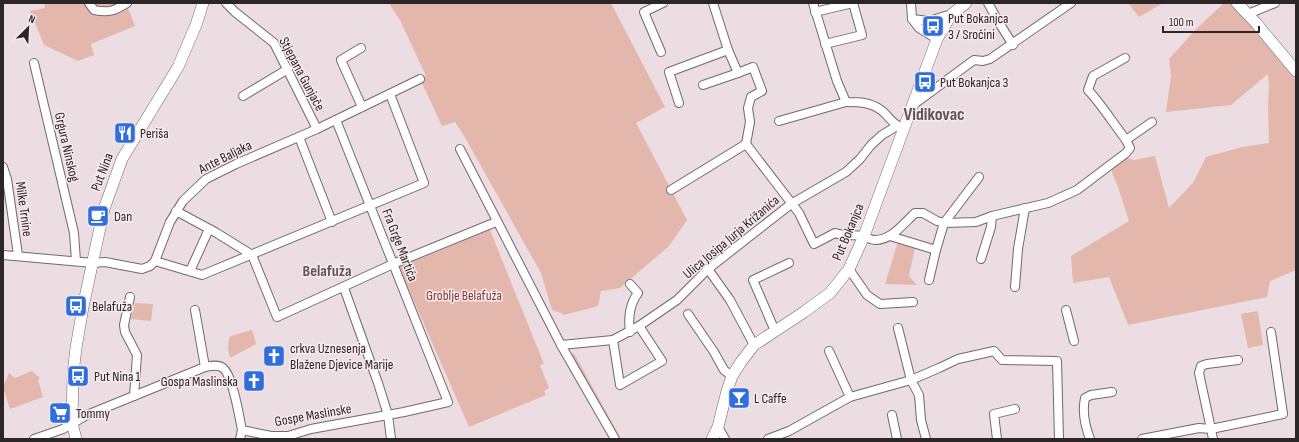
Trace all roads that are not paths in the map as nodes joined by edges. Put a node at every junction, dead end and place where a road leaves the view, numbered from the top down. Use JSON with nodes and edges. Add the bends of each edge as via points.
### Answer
{"nodes":[{"id":1,"x":89,"y":3,"type":"edge"},
{"id":2,"x":127,"y":3,"type":"edge"},
{"id":3,"x":203,"y":3,"type":"edge"},
{"id":4,"x":226,"y":3,"type":"edge"},
{"id":5,"x":663,"y":3,"type":"edge"},
{"id":6,"x":713,"y":3,"type":"edge"},
{"id":7,"x":812,"y":3,"type":"edge"},
{"id":8,"x":911,"y":3,"type":"edge"},
{"id":9,"x":966,"y":3,"type":"edge"},
{"id":10,"x":988,"y":3,"type":"edge"},
{"id":11,"x":1071,"y":3,"type":"edge"},
{"id":12,"x":1237,"y":3,"type":"edge"},
{"id":13,"x":1275,"y":3,"type":"edge"},
{"id":14,"x":815,"y":12,"type":"junction"},
{"id":15,"x":1248,"y":14,"type":"junction"},
{"id":16,"x":951,"y":15,"type":"junction"},
{"id":17,"x":912,"y":19,"type":"junction"},
{"id":18,"x":937,"y":39,"type":"junction"},
{"id":19,"x":825,"y":44,"type":"junction"},
{"id":20,"x":1013,"y":45,"type":"junction"},
{"id":21,"x":361,"y":48,"type":"dead end"},
{"id":22,"x":728,"y":50,"type":"junction"},
{"id":23,"x":661,"y":52,"type":"dead end"},
{"id":24,"x":1125,"y":58,"type":"dead end"},
{"id":25,"x":34,"y":63,"type":"dead end"},
{"id":26,"x":288,"y":69,"type":"junction"},
{"id":27,"x":1296,"y":71,"type":"edge"},
{"id":28,"x":738,"y":73,"type":"junction"},
{"id":29,"x":420,"y":79,"type":"dead end"},
{"id":30,"x":703,"y":85,"type":"dead end"},
{"id":31,"x":390,"y":94,"type":"junction"},
{"id":32,"x":243,"y":96,"type":"dead end"},
{"id":33,"x":846,"y":102,"type":"junction"},
{"id":34,"x":679,"y":103,"type":"dead end"},
{"id":35,"x":913,"y":104,"type":"junction"},
{"id":36,"x":362,"y":107,"type":"junction"},
{"id":37,"x":336,"y":120,"type":"junction"},
{"id":38,"x":779,"y":121,"type":"dead end"},
{"id":39,"x":1152,"y":122,"type":"dead end"},
{"id":40,"x":900,"y":127,"type":"junction"},
{"id":41,"x":317,"y":129,"type":"junction"},
{"id":42,"x":299,"y":137,"type":"junction"},
{"id":43,"x":1126,"y":140,"type":"junction"},
{"id":44,"x":746,"y":144,"type":"junction"},
{"id":45,"x":460,"y":149,"type":"dead end"},
{"id":46,"x":3,"y":166,"type":"edge"},
{"id":47,"x":979,"y":177,"type":"dead end"},
{"id":48,"x":671,"y":190,"type":"dead end"},
{"id":49,"x":791,"y":204,"type":"junction"},
{"id":50,"x":371,"y":206,"type":"junction"},
{"id":51,"x":1025,"y":208,"type":"junction"},
{"id":52,"x":176,"y":211,"type":"junction"},
{"id":53,"x":992,"y":216,"type":"junction"},
{"id":54,"x":332,"y":222,"type":"junction"},
{"id":55,"x":496,"y":222,"type":"junction"},
{"id":56,"x":944,"y":223,"type":"junction"},
{"id":57,"x":209,"y":229,"type":"junction"},
{"id":58,"x":864,"y":236,"type":"junction"},
{"id":59,"x":890,"y":236,"type":"junction"},
{"id":60,"x":936,"y":250,"type":"junction"},
{"id":61,"x":3,"y":255,"type":"edge"},
{"id":62,"x":18,"y":255,"type":"junction"},
{"id":63,"x":252,"y":255,"type":"junction"},
{"id":64,"x":981,"y":259,"type":"dead end"},
{"id":65,"x":76,"y":261,"type":"junction"},
{"id":66,"x":155,"y":261,"type":"junction"},
{"id":67,"x":93,"y":263,"type":"junction"},
{"id":68,"x":789,"y":263,"type":"dead end"},
{"id":69,"x":393,"y":264,"type":"junction"},
{"id":70,"x":708,"y":269,"type":"junction"},
{"id":71,"x":849,"y":269,"type":"junction"},
{"id":72,"x":190,"y":271,"type":"junction"},
{"id":73,"x":929,"y":280,"type":"dead end"},
{"id":74,"x":630,"y":284,"type":"dead end"},
{"id":75,"x":1015,"y":287,"type":"dead end"},
{"id":76,"x":344,"y":288,"type":"junction"},
{"id":77,"x":130,"y":297,"type":"dead end"},
{"id":78,"x":913,"y":302,"type":"dead end"},
{"id":79,"x":195,"y":310,"type":"dead end"},
{"id":80,"x":1066,"y":310,"type":"dead end"},
{"id":81,"x":688,"y":314,"type":"dead end"},
{"id":82,"x":639,"y":326,"type":"junction"},
{"id":83,"x":898,"y":328,"type":"dead end"},
{"id":84,"x":775,"y":331,"type":"junction"},
{"id":85,"x":630,"y":332,"type":"junction"},
{"id":86,"x":1271,"y":332,"type":"dead end"},
{"id":87,"x":613,"y":340,"type":"junction"},
{"id":88,"x":1074,"y":342,"type":"dead end"},
{"id":89,"x":561,"y":345,"type":"junction"},
{"id":90,"x":754,"y":345,"type":"junction"},
{"id":91,"x":829,"y":351,"type":"dead end"},
{"id":92,"x":1238,"y":360,"type":"dead end"},
{"id":93,"x":204,"y":367,"type":"junction"},
{"id":94,"x":732,"y":376,"type":"junction"},
{"id":95,"x":911,"y":380,"type":"junction"},
{"id":96,"x":1112,"y":392,"type":"dead end"},
{"id":97,"x":134,"y":396,"type":"junction"},
{"id":98,"x":850,"y":397,"type":"junction"},
{"id":99,"x":448,"y":402,"type":"joint"},
{"id":100,"x":1015,"y":409,"type":"dead end"},
{"id":101,"x":388,"y":415,"type":"junction"},
{"id":102,"x":892,"y":415,"type":"dead end"},
{"id":103,"x":72,"y":423,"type":"junction"},
{"id":104,"x":718,"y":427,"type":"junction"},
{"id":105,"x":1211,"y":429,"type":"junction"},
{"id":106,"x":242,"y":430,"type":"junction"},
{"id":107,"x":34,"y":439,"type":"edge"},
{"id":108,"x":76,"y":439,"type":"edge"},
{"id":109,"x":240,"y":439,"type":"edge"},
{"id":110,"x":391,"y":439,"type":"edge"},
{"id":111,"x":615,"y":439,"type":"edge"},
{"id":112,"x":712,"y":439,"type":"edge"},
{"id":113,"x":725,"y":439,"type":"edge"},
{"id":114,"x":768,"y":439,"type":"edge"},
{"id":115,"x":896,"y":439,"type":"edge"},
{"id":116,"x":926,"y":439,"type":"edge"},
{"id":117,"x":997,"y":439,"type":"edge"},
{"id":118,"x":1059,"y":439,"type":"edge"},
{"id":119,"x":1090,"y":439,"type":"edge"},
{"id":120,"x":1142,"y":439,"type":"edge"},
{"id":121,"x":1213,"y":439,"type":"edge"}],
"edges":[{"from":1,"to":2,"type":"street","via":[[94,10],[105,12]]},
{"from":3,"to":67,"type":"main road","name":"Put Nina","via":[[178,67],[122,159],[104,209]]},
{"from":4,"to":26,"type":"street","name":"Stjepana Gunjače","via":[[274,43]]},
{"from":5,"to":23,"type":"street","via":[[644,12]]},
{"from":6,"to":22,"type":"street"},
{"from":7,"to":14,"type":"street"},
{"from":8,"to":17,"type":"street"},
{"from":9,"to":16,"type":"main road","name":"Put Bokanjca"},
{"from":10,"to":20,"type":"street"},
{"from":11,"to":20,"type":"street"},
{"from":12,"to":15,"type":"main road"},
{"from":13,"to":15,"type":"street"},
{"from":14,"to":19,"type":"street"},
{"from":14,"to":19,"type":"street","via":[[853,3],[862,35]]},
{"from":15,"to":27,"type":"main road"},
{"from":16,"to":17,"type":"street","via":[[929,21]]},
{"from":16,"to":18,"type":"main road","name":"Put Bokanjca"},
{"from":17,"to":18,"type":"street","via":[[919,28]]},
{"from":18,"to":35,"type":"main road","name":"Put Bokanjca"},
{"from":19,"to":33,"type":"street"},
{"from":20,"to":35,"type":"street","via":[[990,59],[974,60]]},
{"from":21,"to":36,"type":"street","via":[[341,60]]},
{"from":22,"to":28,"type":"street"},
{"from":22,"to":34,"type":"street","via":[[669,72]]},
{"from":24,"to":43,"type":"street","via":[[1093,76],[1088,90]]},
{"from":25,"to":65,"type":"street","name":"Grgura Ninskog","via":[[74,233]]},
{"from":26,"to":32,"type":"street"},
{"from":26,"to":41,"type":"street","name":"Stjepana Gunjače"},
{"from":28,"to":30,"type":"street"},
{"from":28,"to":44,"type":"street","via":[[753,67],[762,90],[751,97]]},
{"from":29,"to":31,"type":"street","name":"Ante Baljaka"},
{"from":31,"to":36,"type":"street","name":"Ante Baljaka"},
{"from":31,"to":50,"type":"street","via":[[424,184]]},
{"from":33,"to":38,"type":"street"},
{"from":33,"to":40,"type":"street","via":[[867,103],[882,110]]},
{"from":35,"to":40,"type":"main road","name":"Put Bokanjca"},
{"from":36,"to":37,"type":"street","name":"Ante Baljaka"},
{"from":37,"to":41,"type":"street","name":"Ante Baljaka"},
{"from":37,"to":50,"type":"street","name":"Fra Grge Martića"},
{"from":39,"to":43,"type":"street"},
{"from":40,"to":49,"type":"street","name":"Ulica Josipa Jurja Križanića","via":[[882,135],[846,172]]},
{"from":40,"to":58,"type":"main road","name":"Put Bokanjca"},
{"from":41,"to":42,"type":"street","name":"Ante Baljaka"},
{"from":42,"to":52,"type":"street","name":"Ante Baljaka","via":[[206,179]]},
{"from":42,"to":54,"type":"street"},
{"from":43,"to":51,"type":"street","via":[[1130,148],[1126,154],[1077,190],[1048,204]]},
{"from":44,"to":48,"type":"street"},
{"from":44,"to":49,"type":"street"},
{"from":45,"to":55,"type":"street"},
{"from":46,"to":62,"type":"street","name":"Milke Trnine"},
{"from":47,"to":56,"type":"street"},
{"from":49,"to":58,"type":"street","via":[[799,213],[814,244],[835,233],[842,236]]},
{"from":49,"to":70,"type":"street","name":"Ulica Josipa Jurja Križanića"},
{"from":50,"to":54,"type":"street"},
{"from":50,"to":69,"type":"street","name":"Fra Grge Martića"},
{"from":51,"to":53,"type":"street"},
{"from":51,"to":75,"type":"street"},
{"from":52,"to":57,"type":"street"},
{"from":52,"to":66,"type":"street","name":"Ante Baljaka"},
{"from":53,"to":56,"type":"street","via":[[976,222]]},
{"from":53,"to":64,"type":"street"},
{"from":54,"to":63,"type":"street"},
{"from":55,"to":69,"type":"street"},
{"from":55,"to":89,"type":"street"},
{"from":56,"to":59,"type":"street","via":[[923,213],[916,213]]},
{"from":56,"to":60,"type":"street"},
{"from":57,"to":63,"type":"street"},
{"from":57,"to":72,"type":"street"},
{"from":58,"to":59,"type":"street","via":[[872,240],[882,240]]},
{"from":58,"to":71,"type":"main road","name":"Put Bokanjca"},
{"from":59,"to":60,"type":"street"},
{"from":60,"to":73,"type":"street"},
{"from":61,"to":62,"type":"street"},
{"from":62,"to":65,"type":"street"},
{"from":63,"to":72,"type":"street","via":[[202,275]]},
{"from":63,"to":76,"type":"street","via":[[277,317]]},
{"from":65,"to":67,"type":"street"},
{"from":66,"to":67,"type":"street","via":[[150,266],[142,268],[105,262]]},
{"from":66,"to":72,"type":"street"},
{"from":67,"to":103,"type":"main road","name":"Put Nina","via":[[76,348]]},
{"from":68,"to":84,"type":"street","via":[[753,280]]},
{"from":69,"to":76,"type":"street"},
{"from":69,"to":99,"type":"street","name":"Fra Grge Martića"},
{"from":70,"to":82,"type":"street","name":"Ulica Josipa Jurja Križanića","via":[[677,300]]},
{"from":70,"to":90,"type":"street","via":[[730,300]]},
{"from":71,"to":78,"type":"street","via":[[867,295],[880,304]]},
{"from":71,"to":84,"type":"main road","name":"Put Bokanjca","via":[[830,292]]},
{"from":74,"to":85,"type":"street","via":[[638,293],[630,311]]},
{"from":76,"to":101,"type":"street"},
{"from":77,"to":97,"type":"street","via":[[124,325],[137,355]]},
{"from":79,"to":93,"type":"street"},
{"from":80,"to":88,"type":"street"},
{"from":81,"to":94,"type":"street","via":[[724,370]]},
{"from":82,"to":85,"type":"street","name":"Ulica Josipa Jurja Križanića"},
{"from":82,"to":87,"type":"street","via":[[662,361],[620,385]]},
{"from":83,"to":95,"type":"street"},
{"from":84,"to":90,"type":"main road","name":"Put Bokanjca"},
{"from":85,"to":87,"type":"street","name":"Ulica Josipa Jurja Križanića"},
{"from":86,"to":105,"type":"street","via":[[1283,414]]},
{"from":87,"to":89,"type":"street","name":"Ulica Josipa Jurja Križanića"},
{"from":89,"to":111,"type":"street"},
{"from":90,"to":94,"type":"main road","name":"Put Bokanjca"},
{"from":91,"to":98,"type":"street"},
{"from":92,"to":105,"type":"street","via":[[1201,366],[1200,380]]},
{"from":93,"to":97,"type":"street"},
{"from":93,"to":106,"type":"street","via":[[222,367],[226,372]]},
{"from":94,"to":104,"type":"main road","name":"Put Bokanjca"},
{"from":95,"to":98,"type":"street"},
{"from":95,"to":116,"type":"street","via":[[919,394],[921,420]]},
{"from":95,"to":118,"type":"street","via":[[958,358],[994,351],[1002,360],[1057,361]]},
{"from":96,"to":119,"type":"street","via":[[1085,398],[1083,405]]},
{"from":97,"to":103,"type":"street"},
{"from":98,"to":114,"type":"street","via":[[789,431]]},
{"from":99,"to":101,"type":"street","name":"Gospe Maslinske"},
{"from":100,"to":117,"type":"street","via":[[994,414]]},
{"from":101,"to":106,"type":"street","name":"Gospe Maslinske","via":[[311,428],[288,436],[271,436]]},
{"from":101,"to":110,"type":"street"},
{"from":102,"to":115,"type":"street"},
{"from":103,"to":107,"type":"street","via":[[63,429]]},
{"from":103,"to":108,"type":"main road","name":"Put Nina"},
{"from":104,"to":112,"type":"main road","name":"Put Bokanjca"},
{"from":104,"to":113,"type":"street"},
{"from":105,"to":120,"type":"street","via":[[1199,428]]},
{"from":105,"to":121,"type":"street"},
{"from":106,"to":109,"type":"street"}]}
